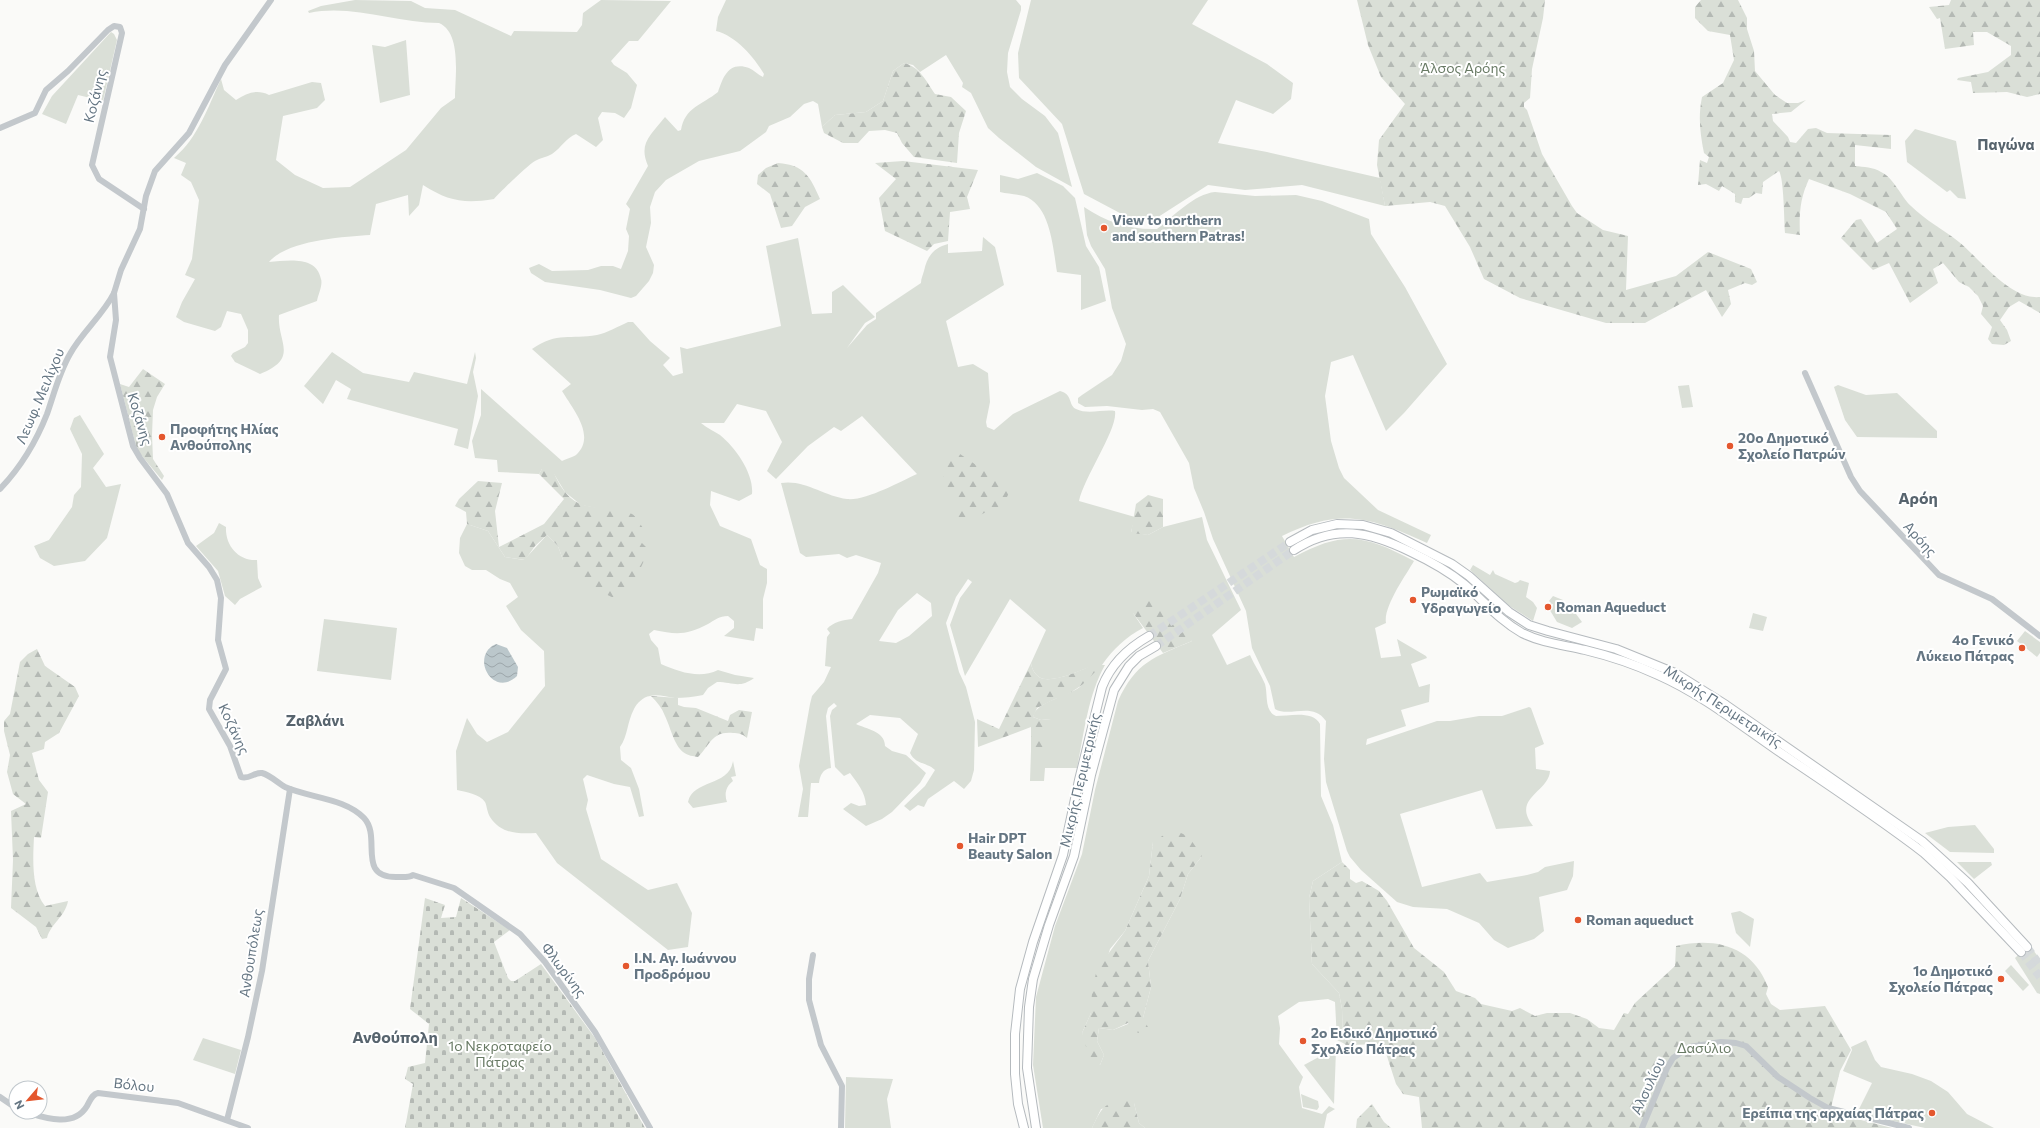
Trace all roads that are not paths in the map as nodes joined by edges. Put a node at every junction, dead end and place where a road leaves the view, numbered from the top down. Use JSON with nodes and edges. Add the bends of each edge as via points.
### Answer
{"nodes":[{"id":1,"x":271,"y":0,"type":"edge"},
{"id":2,"x":0,"y":128,"type":"edge"},
{"id":3,"x":144,"y":209,"type":"junction"},
{"id":4,"x":114,"y":293,"type":"junction"},
{"id":5,"x":1805,"y":373,"type":"dead end"},
{"id":6,"x":0,"y":489,"type":"edge"},
{"id":7,"x":1290,"y":542,"type":"tunnel mouth"},
{"id":8,"x":1294,"y":550,"type":"tunnel mouth"},
{"id":9,"x":1149,"y":636,"type":"tunnel mouth"},
{"id":10,"x":2040,"y":636,"type":"edge"},
{"id":11,"x":1156,"y":646,"type":"tunnel mouth"},
{"id":12,"x":290,"y":789,"type":"junction"},
{"id":13,"x":413,"y":875,"type":"joint"},
{"id":14,"x":813,"y":955,"type":"dead end"},
{"id":15,"x":48,"y":1118,"type":"edge"},
{"id":16,"x":227,"y":1120,"type":"junction"},
{"id":17,"x":248,"y":1128,"type":"edge"},
{"id":18,"x":650,"y":1128,"type":"edge"},
{"id":19,"x":841,"y":1128,"type":"edge"},
{"id":20,"x":1024,"y":1128,"type":"edge"},
{"id":21,"x":1036,"y":1128,"type":"edge"},
{"id":22,"x":1642,"y":1128,"type":"edge"},
{"id":23,"x":1909,"y":1128,"type":"edge"}],
"edges":[{"from":1,"to":3,"type":"street","via":[[225,65],[189,133],[155,171],[148,187]]},
{"from":2,"to":3,"type":"street","name":"Κοζάνης","via":[[34,115],[46,90],[110,28],[116,25],[120,27],[122,33],[92,166],[100,180]]},
{"from":3,"to":4,"type":"street","name":"Κοζάνης","via":[[140,229],[121,270]]},
{"from":4,"to":6,"type":"street","name":"Λεωφ. Μειλίχου","via":[[72,351],[31,448]]},
{"from":4,"to":12,"type":"street","name":"Κοζάνης","via":[[116,320],[110,357],[134,446],[140,458],[165,490],[188,543],[212,571],[220,589],[218,636],[226,669],[210,700],[209,711],[230,746],[241,777],[261,773]]},
{"from":5,"to":10,"type":"street","name":"Αρόης","via":[[1851,477],[1860,491],[1938,575],[1992,599]]},
{"from":7,"to":8,"type":"main road","name":"Μικρής Περιμετρικής","via":[[1312,530],[1336,524],[1367,526],[1391,533],[1452,564],[1509,612],[1529,625],[1621,650],[1675,673],[1726,705],[1922,841],[1968,883],[2024,950],[1924,853],[1742,726],[1680,686],[1624,661],[1524,634],[1502,620],[1448,572],[1378,538],[1360,534],[1334,534],[1314,539]]},
{"from":9,"to":20,"type":"main road","name":"Μικρής Περιμετρικής","via":[[1120,658],[1102,686],[1063,855],[1022,980],[1015,1034],[1014,1074]]},
{"from":11,"to":21,"type":"main road","name":"Μικρής Περιμετρικής","via":[[1129,666],[1112,695],[1091,775],[1073,860],[1049,925],[1033,979],[1028,1012],[1027,1068]]},
{"from":12,"to":13,"type":"street","name":"Κοζάνης","via":[[355,811],[364,818],[370,829],[371,858],[376,869],[387,877]]},
{"from":12,"to":16,"type":"street","name":"Ανθουπόλεως","via":[[262,971]]},
{"from":13,"to":18,"type":"street","name":"Φλωρίνης","via":[[454,888],[520,934],[545,962],[595,1032]]},
{"from":14,"to":19,"type":"street","via":[[809,1000],[821,1044],[842,1086]]},
{"from":15,"to":16,"type":"street","name":"Βόλου","via":[[55,1120],[81,1114],[93,1095],[98,1093],[178,1103]]},
{"from":16,"to":17,"type":"street","name":"Βόλου"},
{"from":22,"to":23,"type":"street","name":"Αλσυλίου","via":[[1669,1065],[1689,1047],[1707,1043],[1746,1046],[1778,1077],[1822,1105],[1842,1113]]}]}
